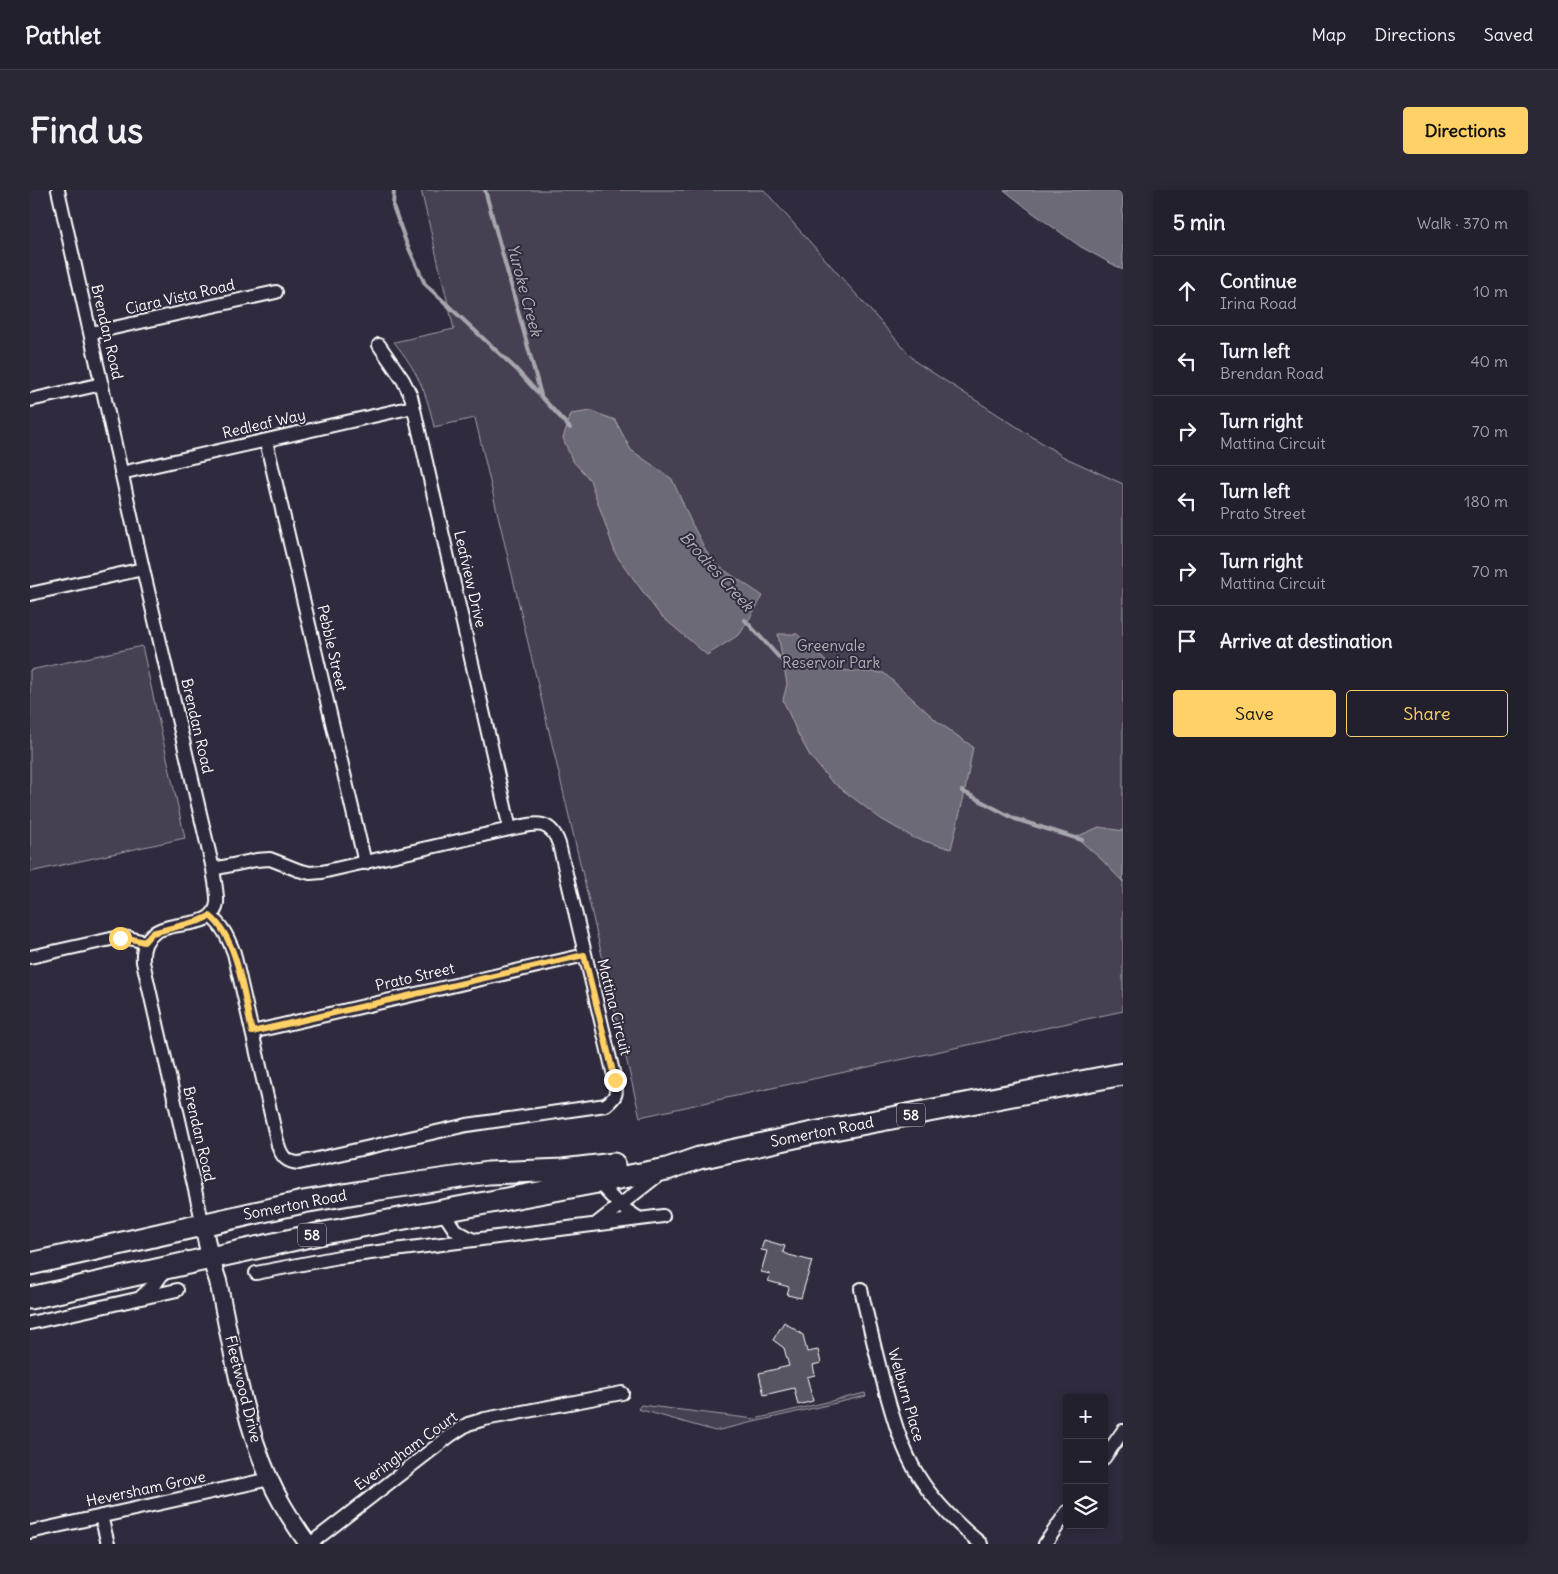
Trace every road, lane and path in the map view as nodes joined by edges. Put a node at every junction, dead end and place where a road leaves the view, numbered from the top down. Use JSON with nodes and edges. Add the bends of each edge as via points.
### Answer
{"nodes":[{"id":1,"x":58,"y":190,"type":"edge"},
{"id":2,"x":276,"y":292,"type":"dead end"},
{"id":3,"x":91,"y":333,"type":"junction"},
{"id":4,"x":379,"y":345,"type":"dead end"},
{"id":5,"x":102,"y":384,"type":"junction"},
{"id":6,"x":30,"y":400,"type":"edge"},
{"id":7,"x":413,"y":407,"type":"junction"},
{"id":8,"x":266,"y":440,"type":"junction"},
{"id":9,"x":122,"y":473,"type":"junction"},
{"id":10,"x":143,"y":569,"type":"junction"},
{"id":11,"x":30,"y":594,"type":"edge"},
{"id":12,"x":510,"y":828,"type":"junction"},
{"id":13,"x":365,"y":863,"type":"junction"},
{"id":14,"x":213,"y":869,"type":"junction"},
{"id":15,"x":210,"y":916,"type":"junction"},
{"id":16,"x":144,"y":942,"type":"junction"},
{"id":17,"x":584,"y":955,"type":"junction"},
{"id":18,"x":30,"y":957,"type":"edge"},
{"id":19,"x":252,"y":1032,"type":"junction"},
{"id":20,"x":1123,"y":1074,"type":"edge"},
{"id":21,"x":699,"y":1158,"type":"junction"},
{"id":22,"x":667,"y":1168,"type":"junction"},
{"id":23,"x":563,"y":1170,"type":"junction"},
{"id":24,"x":598,"y":1180,"type":"junction"},
{"id":25,"x":620,"y":1206,"type":"junction"},
{"id":26,"x":439,"y":1211,"type":"junction"},
{"id":27,"x":664,"y":1216,"type":"dead end"},
{"id":28,"x":640,"y":1219,"type":"junction"},
{"id":29,"x":596,"y":1224,"type":"junction"},
{"id":30,"x":203,"y":1225,"type":"junction"},
{"id":31,"x":473,"y":1240,"type":"junction"},
{"id":32,"x":210,"y":1257,"type":"junction"},
{"id":33,"x":30,"y":1264,"type":"edge"},
{"id":34,"x":166,"y":1267,"type":"junction"},
{"id":35,"x":256,"y":1273,"type":"dead end"},
{"id":36,"x":861,"y":1289,"type":"dead end"},
{"id":37,"x":177,"y":1290,"type":"dead end"},
{"id":38,"x":30,"y":1298,"type":"edge"},
{"id":39,"x":139,"y":1298,"type":"junction"},
{"id":40,"x":30,"y":1323,"type":"edge"},
{"id":41,"x":622,"y":1393,"type":"dead end"},
{"id":42,"x":1123,"y":1431,"type":"edge"},
{"id":43,"x":1108,"y":1452,"type":"edge"},
{"id":44,"x":270,"y":1479,"type":"junction"},
{"id":45,"x":102,"y":1516,"type":"junction"},
{"id":46,"x":1063,"y":1518,"type":"edge"},
{"id":47,"x":30,"y":1532,"type":"edge"},
{"id":48,"x":108,"y":1544,"type":"edge"},
{"id":49,"x":309,"y":1544,"type":"edge"},
{"id":50,"x":981,"y":1544,"type":"edge"},
{"id":51,"x":1045,"y":1544,"type":"edge"}],
"edges":[{"from":1,"to":3,"type":"street","name":"Brendan Road"},
{"from":2,"to":3,"type":"street","name":"Ciara Vista Road"},
{"from":3,"to":5,"type":"street","name":"Brendan Road"},
{"from":4,"to":7,"type":"street","name":"Leafview Drive","via":[[403,380]]},
{"from":5,"to":6,"type":"street"},
{"from":5,"to":9,"type":"street","name":"Brendan Road"},
{"from":7,"to":8,"type":"street","name":"Redleaf Way"},
{"from":7,"to":12,"type":"street","name":"Leafview Drive"},
{"from":8,"to":9,"type":"street","name":"Redleaf Way"},
{"from":8,"to":13,"type":"street","name":"Pebble Street"},
{"from":9,"to":10,"type":"street","name":"Brendan Road"},
{"from":10,"to":11,"type":"street"},
{"from":10,"to":14,"type":"street","name":"Brendan Road"},
{"from":12,"to":13,"type":"street","name":"Mattina Circuit"},
{"from":12,"to":17,"type":"street","name":"Mattina Circuit","via":[[536,824],[546,826],[556,834]]},
{"from":13,"to":14,"type":"street","name":"Mattina Circuit","via":[[310,873],[270,859]]},
{"from":14,"to":15,"type":"street","name":"Brendan Road","via":[[217,904]]},
{"from":15,"to":16,"type":"street","via":[[152,933]]},
{"from":15,"to":19,"type":"street","name":"Mattina Circuit","via":[[224,930],[234,953]]},
{"from":16,"to":18,"type":"street","via":[[120,938]]},
{"from":16,"to":30,"type":"street","name":"Brendan Road","via":[[143,962]]},
{"from":17,"to":19,"type":"street","name":"Prato Street"},
{"from":17,"to":19,"type":"street","name":"Mattina Circuit","via":[[617,1092],[606,1105],[467,1125],[299,1163],[290,1162],[280,1153]]},
{"from":20,"to":21,"type":"main road","name":"Somerton Road","number":"58"},
{"from":21,"to":22,"type":"main road","name":"Somerton Road","number":"58"},
{"from":21,"to":23,"type":"main road","name":"Somerton Road","via":[[665,1158]]},
{"from":22,"to":24,"type":"main road","name":"Somerton Road","number":"58"},
{"from":22,"to":25,"type":"street","name":"Somerton Road"},
{"from":23,"to":24,"type":"street","name":"Somerton Road"},
{"from":23,"to":30,"type":"main road","name":"Somerton Road","via":[[488,1174],[379,1189]]},
{"from":24,"to":25,"type":"street"},
{"from":24,"to":26,"type":"main road","name":"Somerton Road","number":"58"},
{"from":25,"to":28,"type":"street"},
{"from":25,"to":29,"type":"street","name":"Somerton Road"},
{"from":26,"to":31,"type":"street","via":[[455,1230]]},
{"from":26,"to":32,"type":"main road","name":"Somerton Road","number":"58"},
{"from":27,"to":28,"type":"street","name":"Somerton Road"},
{"from":28,"to":29,"type":"street","name":"Somerton Road"},
{"from":29,"to":31,"type":"street","name":"Somerton Road"},
{"from":30,"to":32,"type":"street","name":"Fleetwood Drive"},
{"from":30,"to":33,"type":"main road","name":"Somerton Road"},
{"from":31,"to":35,"type":"street","name":"Somerton Road","via":[[340,1257]]},
{"from":32,"to":34,"type":"main road","name":"Somerton Road","number":"58"},
{"from":32,"to":44,"type":"street","name":"Fleetwood Drive","via":[[250,1422]]},
{"from":34,"to":38,"type":"main road","name":"Somerton Road","number":"58"},
{"from":34,"to":39,"type":"street","via":[[156,1283]]},
{"from":36,"to":50,"type":"street","name":"Welburn Place","via":[[902,1445],[931,1494]]},
{"from":37,"to":39,"type":"street"},
{"from":39,"to":40,"type":"street"},
{"from":41,"to":49,"type":"street","name":"Everingham Court","via":[[468,1424]]},
{"from":42,"to":43,"type":"street"},
{"from":44,"to":45,"type":"street","name":"Heversham Grove"},
{"from":44,"to":49,"type":"street","name":"Fleetwood Drive"},
{"from":45,"to":47,"type":"street","name":"Heversham Grove"},
{"from":45,"to":48,"type":"street"},
{"from":46,"to":51,"type":"street"}]}
